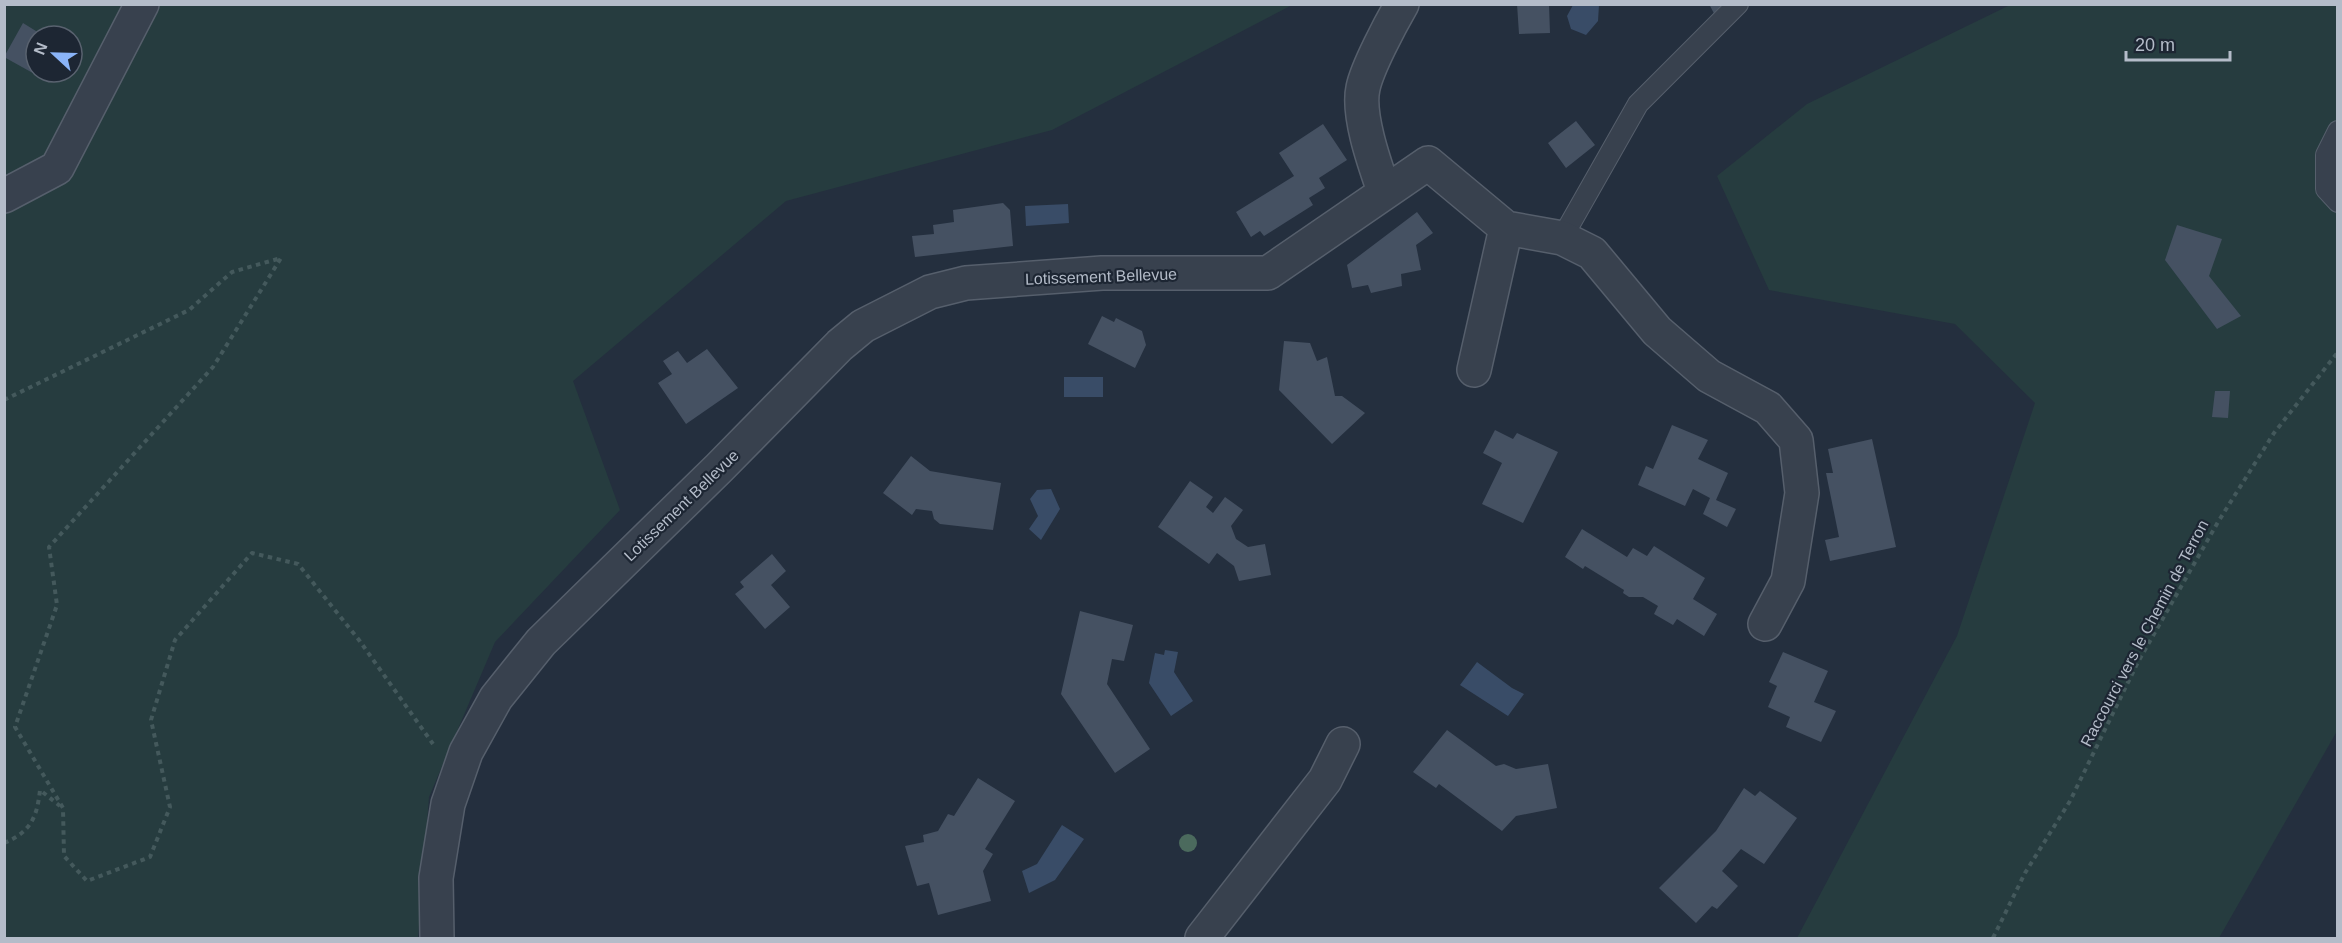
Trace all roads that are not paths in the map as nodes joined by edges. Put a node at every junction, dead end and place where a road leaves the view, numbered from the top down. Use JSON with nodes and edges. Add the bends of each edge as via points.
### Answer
{"nodes":[{"id":1,"x":142,"y":4,"type":"edge"},
{"id":2,"x":1402,"y":4,"type":"edge"},
{"id":3,"x":1738,"y":4,"type":"edge"},
{"id":4,"x":2337,"y":131,"type":"edge"},
{"id":5,"x":1384,"y":191,"type":"junction"},
{"id":6,"x":4,"y":196,"type":"edge"},
{"id":7,"x":2337,"y":202,"type":"edge"},
{"id":8,"x":1506,"y":228,"type":"junction"},
{"id":9,"x":1562,"y":238,"type":"junction"},
{"id":10,"x":1474,"y":370,"type":"dead end"},
{"id":11,"x":1766,"y":624,"type":"dead end"},
{"id":12,"x":1343,"y":744,"type":"dead end"},
{"id":13,"x":437,"y":939,"type":"edge"},
{"id":14,"x":1202,"y":939,"type":"edge"}],
"edges":[{"from":1,"to":6,"type":"street","via":[[57,168]]},
{"from":2,"to":5,"type":"street","via":[[1362,88],[1366,138]]},
{"from":3,"to":9,"type":"lane","via":[[1638,104]]},
{"from":4,"to":7,"type":"lane","via":[[2326,155],[2326,189]]},
{"from":5,"to":8,"type":"street","name":"Lotissement Bellevue","via":[[1428,163]]},
{"from":5,"to":13,"type":"street","name":"Lotissement Bellevue","via":[[1268,273],[1102,273],[966,283],[930,292],[863,326],[541,642],[496,698],[466,752],[448,804],[436,878]]},
{"from":8,"to":9,"type":"street","name":"Lotissement Bellevue"},
{"from":8,"to":10,"type":"street"},
{"from":9,"to":11,"type":"street","name":"Lotissement Bellevue","via":[[1592,253],[1657,331],[1700,369],[1768,408],[1796,440],[1802,493],[1788,581]]},
{"from":12,"to":14,"type":"street","via":[[1325,780]]}]}
